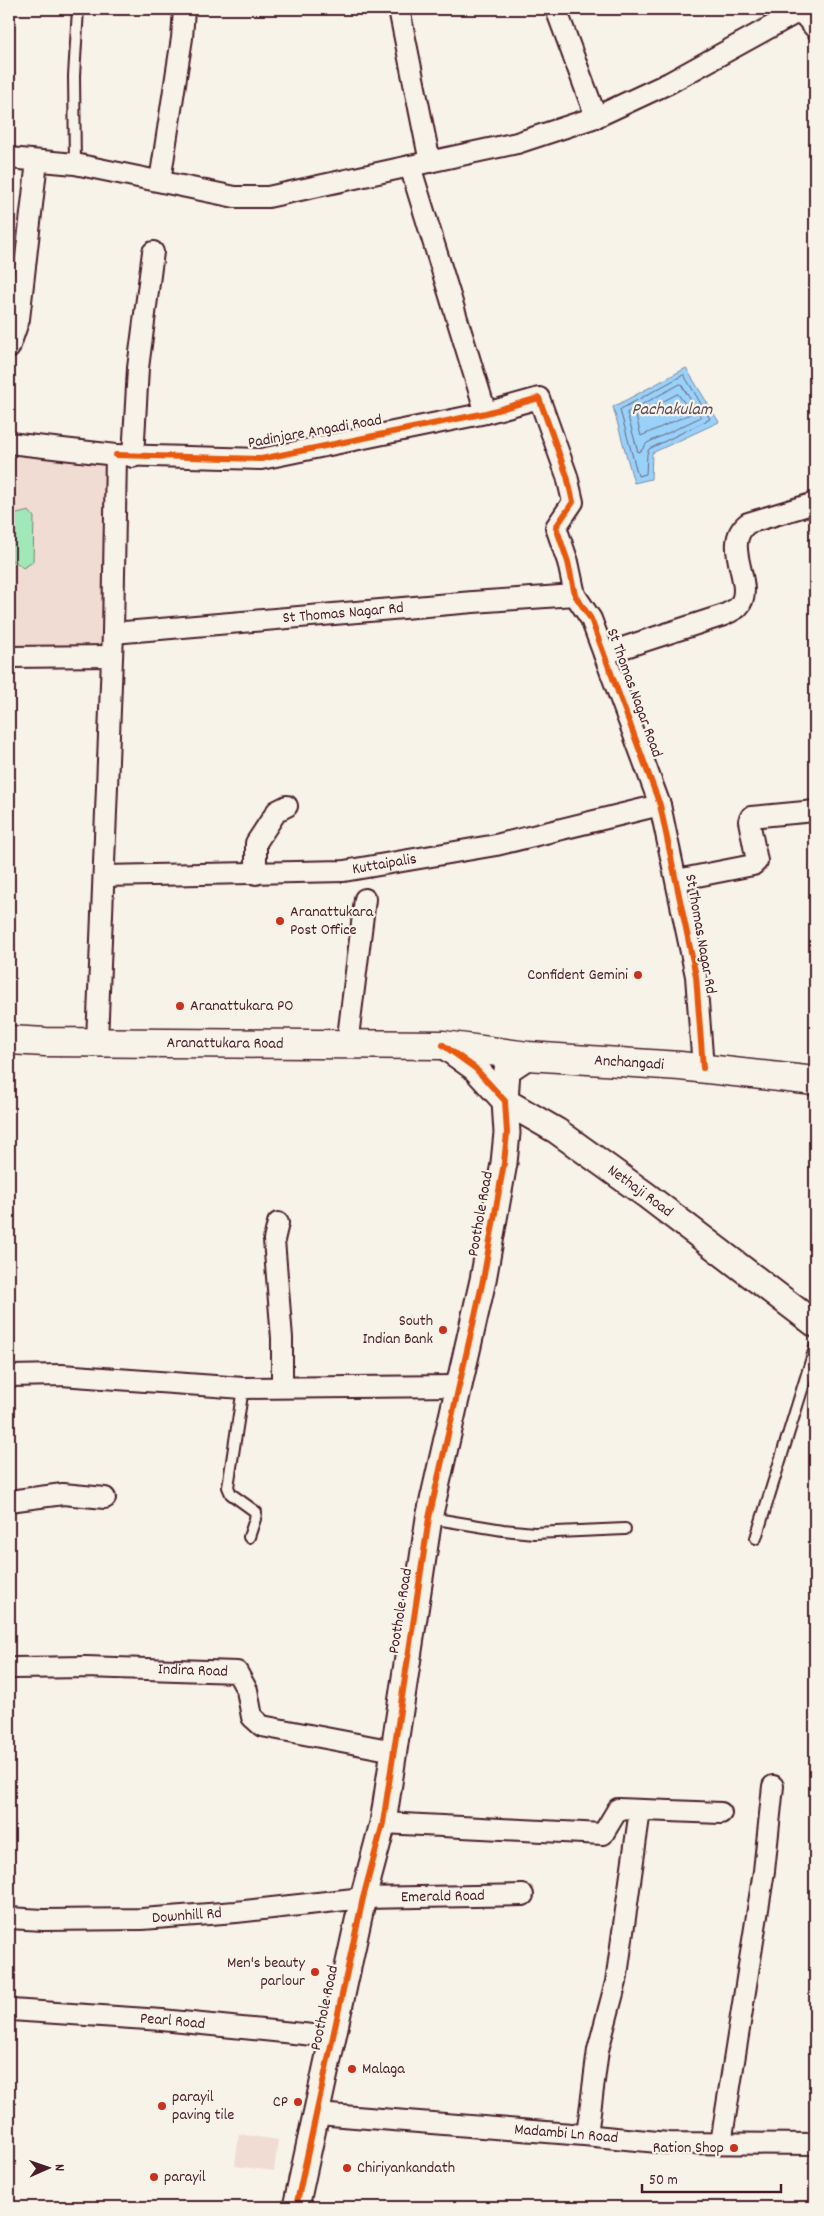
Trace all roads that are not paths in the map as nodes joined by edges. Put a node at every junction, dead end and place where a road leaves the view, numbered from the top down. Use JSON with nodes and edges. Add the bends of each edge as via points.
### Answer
{"nodes":[{"id":1,"x":78,"y":9,"type":"edge"},
{"id":2,"x":184,"y":9,"type":"edge"},
{"id":3,"x":399,"y":9,"type":"edge"},
{"id":4,"x":556,"y":9,"type":"edge"},
{"id":5,"x":802,"y":10,"type":"edge"},
{"id":6,"x":815,"y":28,"type":"edge"},
{"id":7,"x":596,"y":117,"type":"junction"},
{"id":8,"x":9,"y":158,"type":"edge"},
{"id":9,"x":37,"y":160,"type":"junction"},
{"id":10,"x":430,"y":162,"type":"junction"},
{"id":11,"x":75,"y":164,"type":"junction"},
{"id":12,"x":410,"y":166,"type":"junction"},
{"id":13,"x":160,"y":181,"type":"junction"},
{"id":14,"x":153,"y":252,"type":"dead end"},
{"id":15,"x":14,"y":319,"type":"edge"},
{"id":16,"x":9,"y":348,"type":"edge"},
{"id":17,"x":486,"y":413,"type":"junction"},
{"id":18,"x":9,"y":443,"type":"edge"},
{"id":19,"x":125,"y":456,"type":"junction"},
{"id":20,"x":815,"y":504,"type":"edge"},
{"id":21,"x":574,"y":595,"type":"junction"},
{"id":22,"x":113,"y":633,"type":"junction"},
{"id":23,"x":604,"y":654,"type":"junction"},
{"id":24,"x":112,"y":656,"type":"junction"},
{"id":25,"x":9,"y":657,"type":"edge"},
{"id":26,"x":660,"y":805,"type":"junction"},
{"id":27,"x":287,"y":806,"type":"dead end"},
{"id":28,"x":815,"y":810,"type":"edge"},
{"id":29,"x":256,"y":874,"type":"junction"},
{"id":30,"x":104,"y":876,"type":"junction"},
{"id":31,"x":677,"y":880,"type":"junction"},
{"id":32,"x":365,"y":899,"type":"dead end"},
{"id":33,"x":9,"y":1040,"type":"edge"},
{"id":34,"x":98,"y":1042,"type":"junction"},
{"id":35,"x":347,"y":1045,"type":"junction"},
{"id":36,"x":443,"y":1045,"type":"junction"},
{"id":37,"x":528,"y":1056,"type":"junction"},
{"id":38,"x":703,"y":1068,"type":"junction"},
{"id":39,"x":815,"y":1081,"type":"edge"},
{"id":40,"x":505,"y":1101,"type":"junction"},
{"id":41,"x":278,"y":1223,"type":"dead end"},
{"id":42,"x":815,"y":1324,"type":"edge"},
{"id":43,"x":815,"y":1348,"type":"edge"},
{"id":44,"x":9,"y":1376,"type":"edge"},
{"id":45,"x":457,"y":1386,"type":"junction"},
{"id":46,"x":282,"y":1387,"type":"junction"},
{"id":47,"x":243,"y":1388,"type":"junction"},
{"id":48,"x":104,"y":1498,"type":"dead end"},
{"id":49,"x":9,"y":1501,"type":"edge"},
{"id":50,"x":429,"y":1518,"type":"junction"},
{"id":51,"x":625,"y":1528,"type":"dead end"},
{"id":52,"x":249,"y":1537,"type":"dead end"},
{"id":53,"x":756,"y":1538,"type":"dead end"},
{"id":54,"x":14,"y":1668,"type":"dead end"},
{"id":55,"x":394,"y":1751,"type":"junction"},
{"id":56,"x":773,"y":1786,"type":"dead end"},
{"id":57,"x":640,"y":1810,"type":"junction"},
{"id":58,"x":721,"y":1813,"type":"dead end"},
{"id":59,"x":383,"y":1823,"type":"junction"},
{"id":60,"x":523,"y":1895,"type":"dead end"},
{"id":61,"x":363,"y":1898,"type":"junction"},
{"id":62,"x":9,"y":1918,"type":"edge"},
{"id":63,"x":11,"y":2010,"type":"dead end"},
{"id":64,"x":334,"y":2036,"type":"junction"},
{"id":65,"x":317,"y":2114,"type":"junction"},
{"id":66,"x":587,"y":2135,"type":"junction"},
{"id":67,"x":721,"y":2144,"type":"junction"},
{"id":68,"x":815,"y":2144,"type":"edge"},
{"id":69,"x":296,"y":2207,"type":"edge"}],
"edges":[{"from":1,"to":11,"type":"lane","via":[[74,76]]},
{"from":2,"to":13,"type":"street"},
{"from":3,"to":10,"type":"street"},
{"from":4,"to":7,"type":"street"},
{"from":5,"to":6,"type":"street"},
{"from":5,"to":7,"type":"street","via":[[669,83]]},
{"from":7,"to":10,"type":"street","via":[[517,143]]},
{"from":8,"to":9,"type":"street"},
{"from":9,"to":11,"type":"street"},
{"from":9,"to":15,"type":"street"},
{"from":10,"to":12,"type":"street"},
{"from":11,"to":13,"type":"street"},
{"from":12,"to":13,"type":"street","via":[[268,197],[235,197]]},
{"from":12,"to":17,"type":"street"},
{"from":14,"to":19,"type":"street"},
{"from":15,"to":16,"type":"street"},
{"from":17,"to":19,"type":"street","name":"Padinjare Angadi Road","via":[[261,459]]},
{"from":17,"to":21,"type":"street","name":"Padinjare Angadi Road","via":[[539,398],[574,502],[556,527],[568,562]]},
{"from":18,"to":19,"type":"street","name":"Padinjare Angadi Road"},
{"from":19,"to":22,"type":"street"},
{"from":20,"to":23,"type":"street","via":[[748,523],[740,529],[736,540],[744,598],[738,607],[724,615]]},
{"from":21,"to":22,"type":"street","name":"St Thomas Nagar Rd"},
{"from":21,"to":23,"type":"street","name":"St Thomas Nagar Road","via":[[591,619]]},
{"from":22,"to":24,"type":"street"},
{"from":23,"to":26,"type":"street","name":"St Thomas Nagar Road"},
{"from":24,"to":25,"type":"street"},
{"from":24,"to":30,"type":"street"},
{"from":26,"to":29,"type":"street","name":"Kuttaipalis","via":[[458,852],[344,871]]},
{"from":26,"to":31,"type":"street","name":"St Thomas Nagar Rd"},
{"from":27,"to":29,"type":"street","via":[[277,811],[256,843]]},
{"from":28,"to":31,"type":"street","via":[[751,817],[757,861],[753,865]]},
{"from":29,"to":30,"type":"street","name":"Kuttaipalis"},
{"from":30,"to":34,"type":"street"},
{"from":31,"to":38,"type":"street","name":"St Thomas Nagar Rd","via":[[696,976]]},
{"from":32,"to":35,"type":"street"},
{"from":33,"to":34,"type":"main road","name":"Aranattukara Road"},
{"from":34,"to":35,"type":"main road","name":"Aranattukara Road"},
{"from":35,"to":36,"type":"main road","name":"Aranattukara Road"},
{"from":36,"to":37,"type":"main road","name":"Anchangadi"},
{"from":36,"to":40,"type":"street","via":[[475,1068]]},
{"from":37,"to":38,"type":"main road","name":"Anchangadi"},
{"from":37,"to":40,"type":"street","via":[[507,1070]]},
{"from":38,"to":39,"type":"main road","name":"Anchangadi"},
{"from":40,"to":42,"type":"street","name":"Nethaji Road","via":[[558,1131]]},
{"from":40,"to":45,"type":"street","name":"Poothole Road","via":[[507,1133],[504,1163],[483,1280]]},
{"from":41,"to":46,"type":"street","via":[[274,1240],[282,1338]]},
{"from":43,"to":53,"type":"lane"},
{"from":44,"to":47,"type":"street","via":[[60,1375]]},
{"from":45,"to":46,"type":"street"},
{"from":45,"to":50,"type":"street","name":"Poothole Road"},
{"from":46,"to":47,"type":"street"},
{"from":47,"to":52,"type":"lane","via":[[228,1487],[231,1494],[256,1512]]},
{"from":48,"to":49,"type":"street","via":[[63,1494]]},
{"from":50,"to":51,"type":"lane","via":[[534,1533]]},
{"from":50,"to":55,"type":"street","name":"Poothole Road"},
{"from":54,"to":55,"type":"street","name":"Indira Road","via":[[86,1666],[237,1672],[247,1690],[252,1717],[262,1726]]},
{"from":55,"to":59,"type":"street","name":"Poothole Road"},
{"from":56,"to":67,"type":"street","via":[[764,1871]]},
{"from":57,"to":58,"type":"street"},
{"from":57,"to":59,"type":"street","via":[[618,1809],[602,1834]]},
{"from":57,"to":66,"type":"street","via":[[616,1982],[598,2050]]},
{"from":59,"to":61,"type":"street","name":"Poothole Road"},
{"from":60,"to":61,"type":"street","name":"Emerald Road"},
{"from":61,"to":62,"type":"street","name":"Downhill Rd","via":[[142,1919]]},
{"from":61,"to":64,"type":"street","name":"Poothole Road"},
{"from":63,"to":64,"type":"street","name":"Pearl Road"},
{"from":64,"to":65,"type":"street","name":"Poothole Road"},
{"from":65,"to":66,"type":"street","name":"Madambi Ln Road"},
{"from":65,"to":69,"type":"street","name":"Poothole Road"},
{"from":66,"to":67,"type":"street","name":"Madambi Ln Road","via":[[668,2144]]},
{"from":67,"to":68,"type":"street","name":"Madambi Ln Road"}]}
